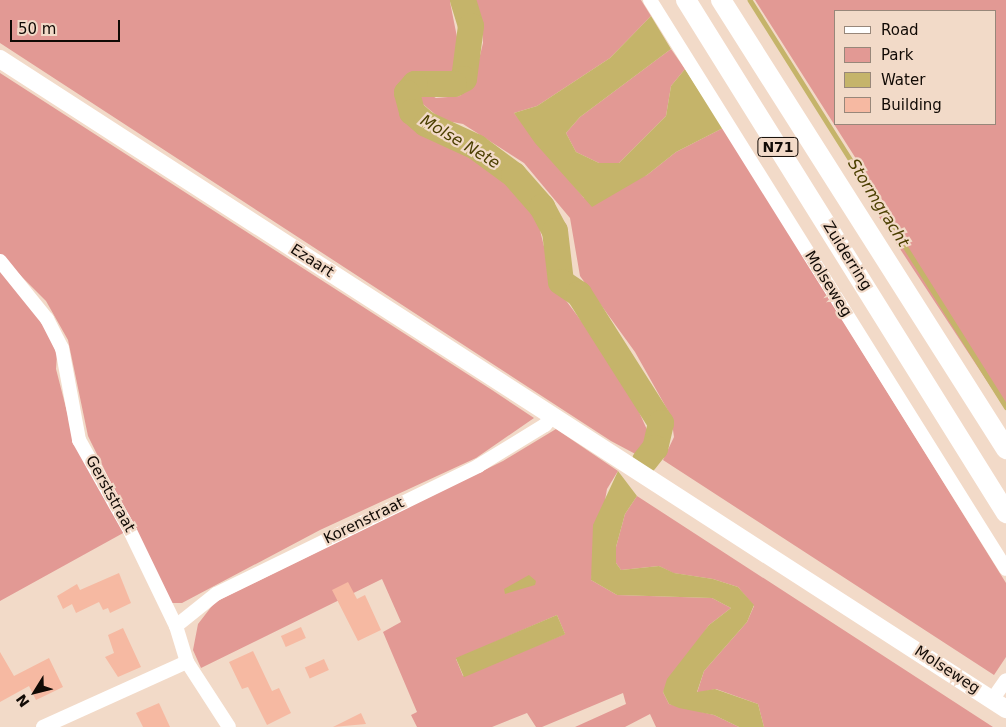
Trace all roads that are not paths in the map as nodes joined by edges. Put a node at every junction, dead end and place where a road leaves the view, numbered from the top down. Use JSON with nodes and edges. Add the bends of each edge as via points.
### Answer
{"nodes":[{"id":1,"x":650,"y":0,"type":"edge"},
{"id":2,"x":686,"y":0,"type":"edge"},
{"id":3,"x":721,"y":0,"type":"edge"},
{"id":4,"x":0,"y":59,"type":"edge"},
{"id":5,"x":0,"y":262,"type":"edge"},
{"id":6,"x":553,"y":416,"type":"junction"},
{"id":7,"x":1006,"y":449,"type":"edge"},
{"id":8,"x":624,"y":462,"type":"joint"},
{"id":9,"x":1006,"y":513,"type":"edge"},
{"id":10,"x":1006,"y":569,"type":"edge"},
{"id":11,"x":176,"y":626,"type":"junction"},
{"id":12,"x":187,"y":662,"type":"junction"},
{"id":13,"x":1006,"y":680,"type":"edge"},
{"id":14,"x":999,"y":704,"type":"edge"},
{"id":15,"x":43,"y":727,"type":"edge"},
{"id":16,"x":229,"y":727,"type":"edge"}],
"edges":[{"from":1,"to":10,"type":"street","name":"Molseweg"},
{"from":2,"to":9,"type":"highway","name":"Zuiderring","number":"N71"},
{"from":3,"to":7,"type":"highway","name":"Zuiderring","number":"N71"},
{"from":4,"to":6,"type":"main road","name":"Ezaart"},
{"from":5,"to":11,"type":"street","name":"Gerststraat","via":[[47,319],[62,348],[79,440],[126,523]]},
{"from":6,"to":8,"type":"main road","name":"Ezaart"},
{"from":6,"to":11,"type":"street","name":"Korenstraat","via":[[545,425],[478,466],[216,594]]},
{"from":8,"to":14,"type":"main road","name":"Molseweg"},
{"from":11,"to":12,"type":"street","name":"Gerststraat"},
{"from":12,"to":15,"type":"street"},
{"from":12,"to":16,"type":"street","name":"Gerststraat"},
{"from":13,"to":14,"type":"street","name":"Molseweg"}]}
